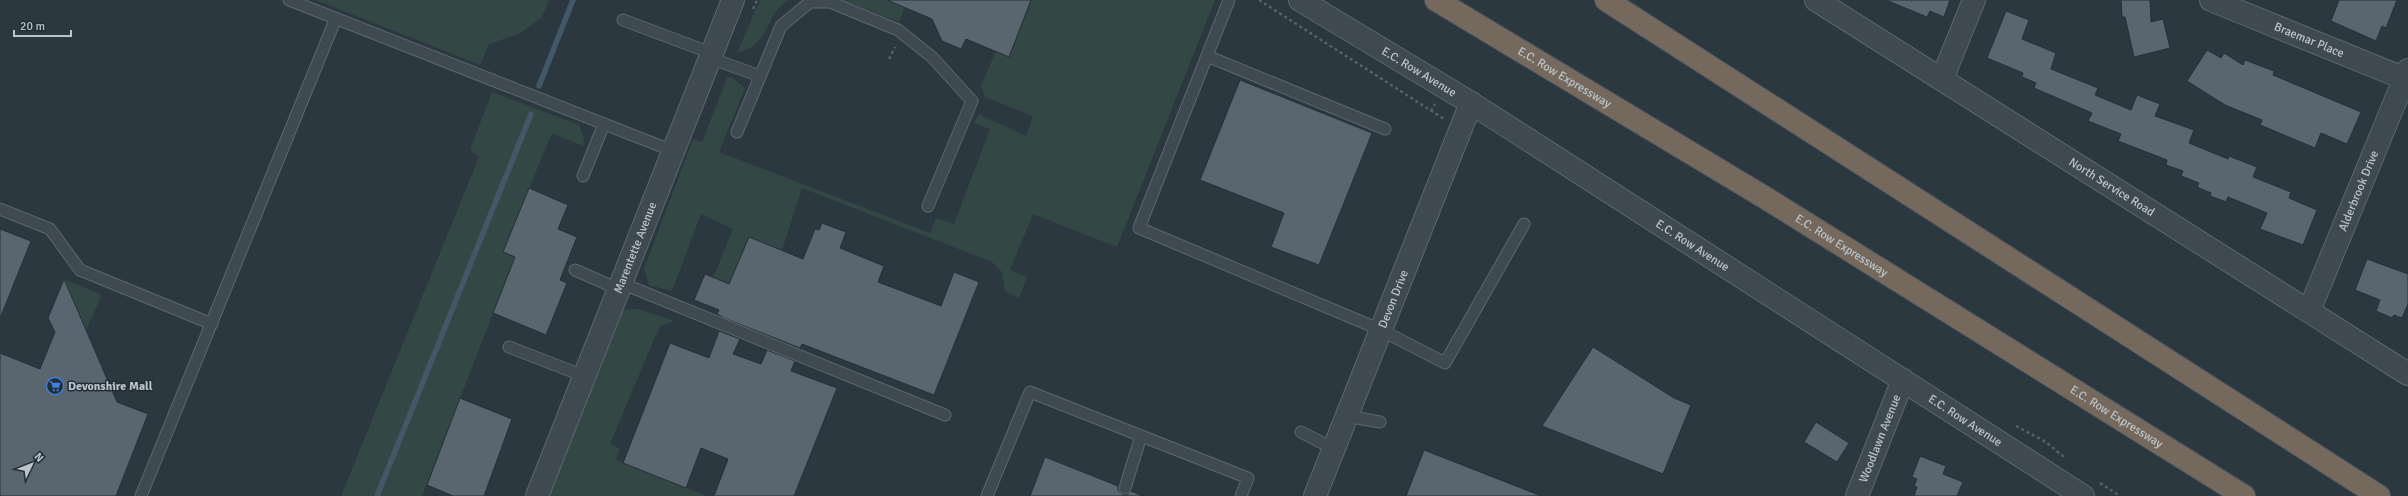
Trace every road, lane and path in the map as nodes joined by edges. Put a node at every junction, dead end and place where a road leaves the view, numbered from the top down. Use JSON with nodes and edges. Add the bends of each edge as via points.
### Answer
{"nodes":[{"id":1,"x":290,"y":0,"type":"edge"},
{"id":2,"x":733,"y":0,"type":"edge"},
{"id":3,"x":1230,"y":0,"type":"edge"},
{"id":4,"x":1259,"y":0,"type":"edge"},
{"id":5,"x":1300,"y":0,"type":"edge"},
{"id":6,"x":1436,"y":0,"type":"edge"},
{"id":7,"x":1606,"y":0,"type":"edge"},
{"id":8,"x":1816,"y":0,"type":"edge"},
{"id":9,"x":1974,"y":0,"type":"edge"},
{"id":10,"x":2211,"y":0,"type":"edge"},
{"id":11,"x":336,"y":18,"type":"junction"},
{"id":12,"x":623,"y":20,"type":"dead end"},
{"id":13,"x":896,"y":45,"type":"dead end"},
{"id":14,"x":711,"y":56,"type":"junction"},
{"id":15,"x":1207,"y":56,"type":"junction"},
{"id":16,"x":890,"y":59,"type":"dead end"},
{"id":17,"x":760,"y":76,"type":"junction"},
{"id":18,"x":2407,"y":76,"type":"edge"},
{"id":19,"x":1942,"y":79,"type":"junction"},
{"id":20,"x":1471,"y":103,"type":"junction"},
{"id":21,"x":1446,"y":121,"type":"dead end"},
{"id":22,"x":604,"y":124,"type":"junction"},
{"id":23,"x":1385,"y":129,"type":"dead end"},
{"id":24,"x":737,"y":132,"type":"dead end"},
{"id":25,"x":673,"y":151,"type":"junction"},
{"id":26,"x":583,"y":176,"type":"dead end"},
{"id":27,"x":928,"y":206,"type":"dead end"},
{"id":28,"x":0,"y":209,"type":"edge"},
{"id":29,"x":1524,"y":224,"type":"dead end"},
{"id":30,"x":575,"y":270,"type":"dead end"},
{"id":31,"x":620,"y":286,"type":"junction"},
{"id":32,"x":2309,"y":311,"type":"junction"},
{"id":33,"x":212,"y":324,"type":"junction"},
{"id":34,"x":1381,"y":330,"type":"junction"},
{"id":35,"x":509,"y":347,"type":"dead end"},
{"id":36,"x":2408,"y":374,"type":"edge"},
{"id":37,"x":584,"y":376,"type":"junction"},
{"id":38,"x":1903,"y":380,"type":"junction"},
{"id":39,"x":945,"y":415,"type":"dead end"},
{"id":40,"x":1347,"y":416,"type":"junction"},
{"id":41,"x":1380,"y":422,"type":"dead end"},
{"id":42,"x":1300,"y":432,"type":"dead end"},
{"id":43,"x":1141,"y":436,"type":"junction"},
{"id":44,"x":1334,"y":449,"type":"junction"},
{"id":45,"x":1125,"y":488,"type":"dead end"},
{"id":46,"x":142,"y":496,"type":"edge"},
{"id":47,"x":537,"y":496,"type":"edge"},
{"id":48,"x":987,"y":496,"type":"edge"},
{"id":49,"x":1241,"y":496,"type":"edge"},
{"id":50,"x":1315,"y":496,"type":"edge"},
{"id":51,"x":1857,"y":496,"type":"edge"},
{"id":52,"x":2083,"y":496,"type":"edge"},
{"id":53,"x":2244,"y":496,"type":"edge"},
{"id":54,"x":2379,"y":496,"type":"edge"}],
"edges":[{"from":1,"to":11,"type":"lane"},
{"from":2,"to":14,"type":"street","name":"Marentette Avenue"},
{"from":3,"to":15,"type":"lane"},
{"from":4,"to":21,"type":"path"},
{"from":5,"to":20,"type":"street","name":"E.C. Row Avenue"},
{"from":6,"to":53,"type":"highway","name":"E.C. Row Expressway","via":[[1764,197]]},
{"from":7,"to":54,"type":"highway"},
{"from":8,"to":19,"type":"street","name":"North Service Road"},
{"from":9,"to":19,"type":"street"},
{"from":10,"to":18,"type":"street","name":"Braemar Place"},
{"from":11,"to":22,"type":"lane"},
{"from":11,"to":33,"type":"lane"},
{"from":12,"to":14,"type":"lane"},
{"from":13,"to":16,"type":"path"},
{"from":14,"to":17,"type":"lane"},
{"from":14,"to":25,"type":"street","name":"Marentette Avenue"},
{"from":15,"to":23,"type":"lane"},
{"from":15,"to":34,"type":"lane","via":[[1139,228]]},
{"from":17,"to":24,"type":"lane"},
{"from":17,"to":27,"type":"lane","via":[[781,26],[810,2],[830,2],[898,30],[932,57],[972,101]]},
{"from":18,"to":32,"type":"street","name":"Alderbrook Drive"},
{"from":19,"to":32,"type":"street","name":"North Service Road"},
{"from":20,"to":34,"type":"street","name":"Devon Drive"},
{"from":20,"to":38,"type":"street","name":"E.C. Row Avenue"},
{"from":22,"to":25,"type":"lane"},
{"from":22,"to":26,"type":"lane"},
{"from":25,"to":31,"type":"street","name":"Marentette Avenue"},
{"from":28,"to":33,"type":"lane","via":[[50,229],[80,270]]},
{"from":29,"to":34,"type":"lane","via":[[1445,363]]},
{"from":30,"to":31,"type":"lane"},
{"from":31,"to":37,"type":"street","name":"Marentette Avenue"},
{"from":31,"to":39,"type":"lane"},
{"from":32,"to":36,"type":"street","name":"North Service Road"},
{"from":33,"to":46,"type":"lane"},
{"from":34,"to":40,"type":"street","name":"Devon Drive"},
{"from":35,"to":37,"type":"lane"},
{"from":37,"to":47,"type":"street","name":"Marentette Avenue"},
{"from":38,"to":51,"type":"street","name":"Woodlawn Avenue"},
{"from":38,"to":52,"type":"street","name":"E.C. Row Avenue"},
{"from":40,"to":41,"type":"lane"},
{"from":40,"to":44,"type":"street","name":"Devon Drive"},
{"from":42,"to":44,"type":"lane"},
{"from":43,"to":45,"type":"lane"},
{"from":43,"to":48,"type":"lane","via":[[1030,392]]},
{"from":43,"to":49,"type":"lane","via":[[1248,478]]},
{"from":44,"to":50,"type":"street","name":"Devon Drive"}]}
